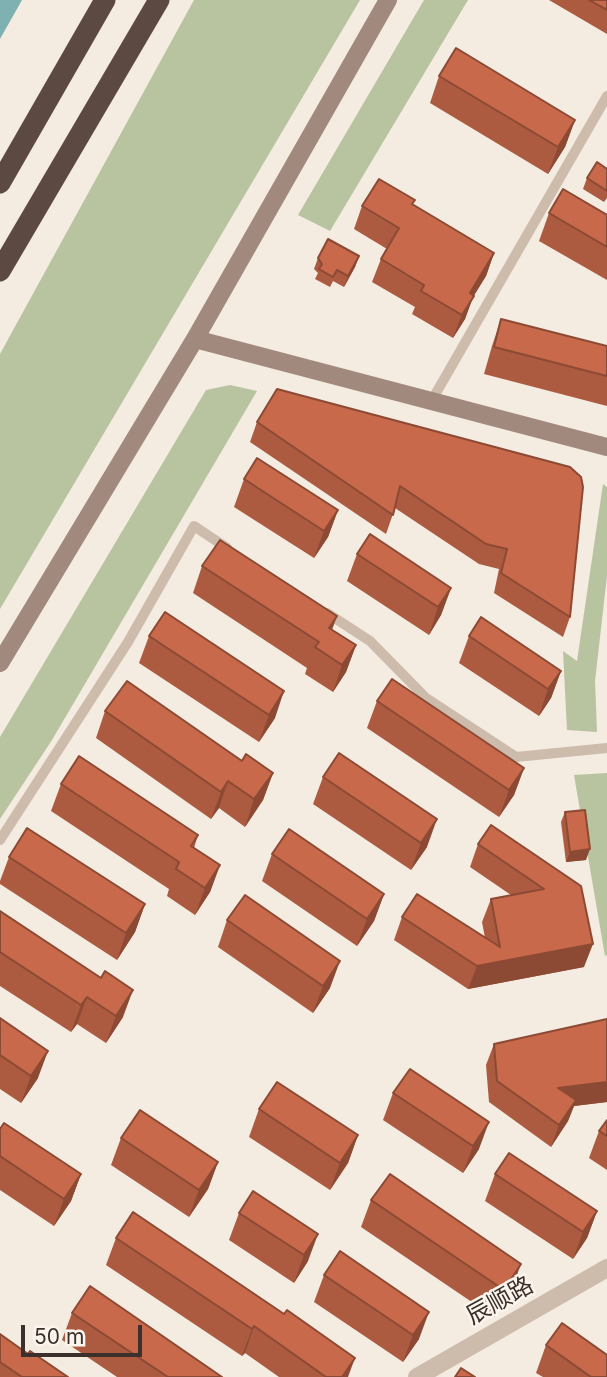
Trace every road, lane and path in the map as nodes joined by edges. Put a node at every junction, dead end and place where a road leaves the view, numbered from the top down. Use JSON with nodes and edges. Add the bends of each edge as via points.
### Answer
{"nodes":[{"id":1,"x":104,"y":0,"type":"edge"},
{"id":2,"x":159,"y":0,"type":"edge"},
{"id":3,"x":388,"y":0,"type":"edge"},
{"id":4,"x":607,"y":96,"type":"edge"},
{"id":5,"x":0,"y":183,"type":"edge"},
{"id":6,"x":0,"y":271,"type":"edge"},
{"id":7,"x":195,"y":339,"type":"junction"},
{"id":8,"x":432,"y":400,"type":"junction"},
{"id":9,"x":607,"y":447,"type":"edge"},
{"id":10,"x":238,"y":555,"type":"edge"},
{"id":11,"x":315,"y":605,"type":"edge"},
{"id":12,"x":0,"y":663,"type":"edge"},
{"id":13,"x":607,"y":748,"type":"edge"},
{"id":14,"x":0,"y":840,"type":"edge"},
{"id":15,"x":607,"y":1268,"type":"edge"},
{"id":16,"x":417,"y":1377,"type":"edge"}],
"edges":[{"from":1,"to":5,"type":"highway"},
{"from":2,"to":6,"type":"highway"},
{"from":3,"to":7,"type":"street"},
{"from":4,"to":8,"type":"lane"},
{"from":7,"to":8,"type":"street"},
{"from":7,"to":12,"type":"street"},
{"from":8,"to":9,"type":"street"},
{"from":10,"to":14,"type":"lane","via":[[194,526],[128,642]]},
{"from":11,"to":13,"type":"lane","via":[[370,641],[426,698],[516,757]]},
{"from":15,"to":16,"type":"street","name":"辰顺路"}]}
